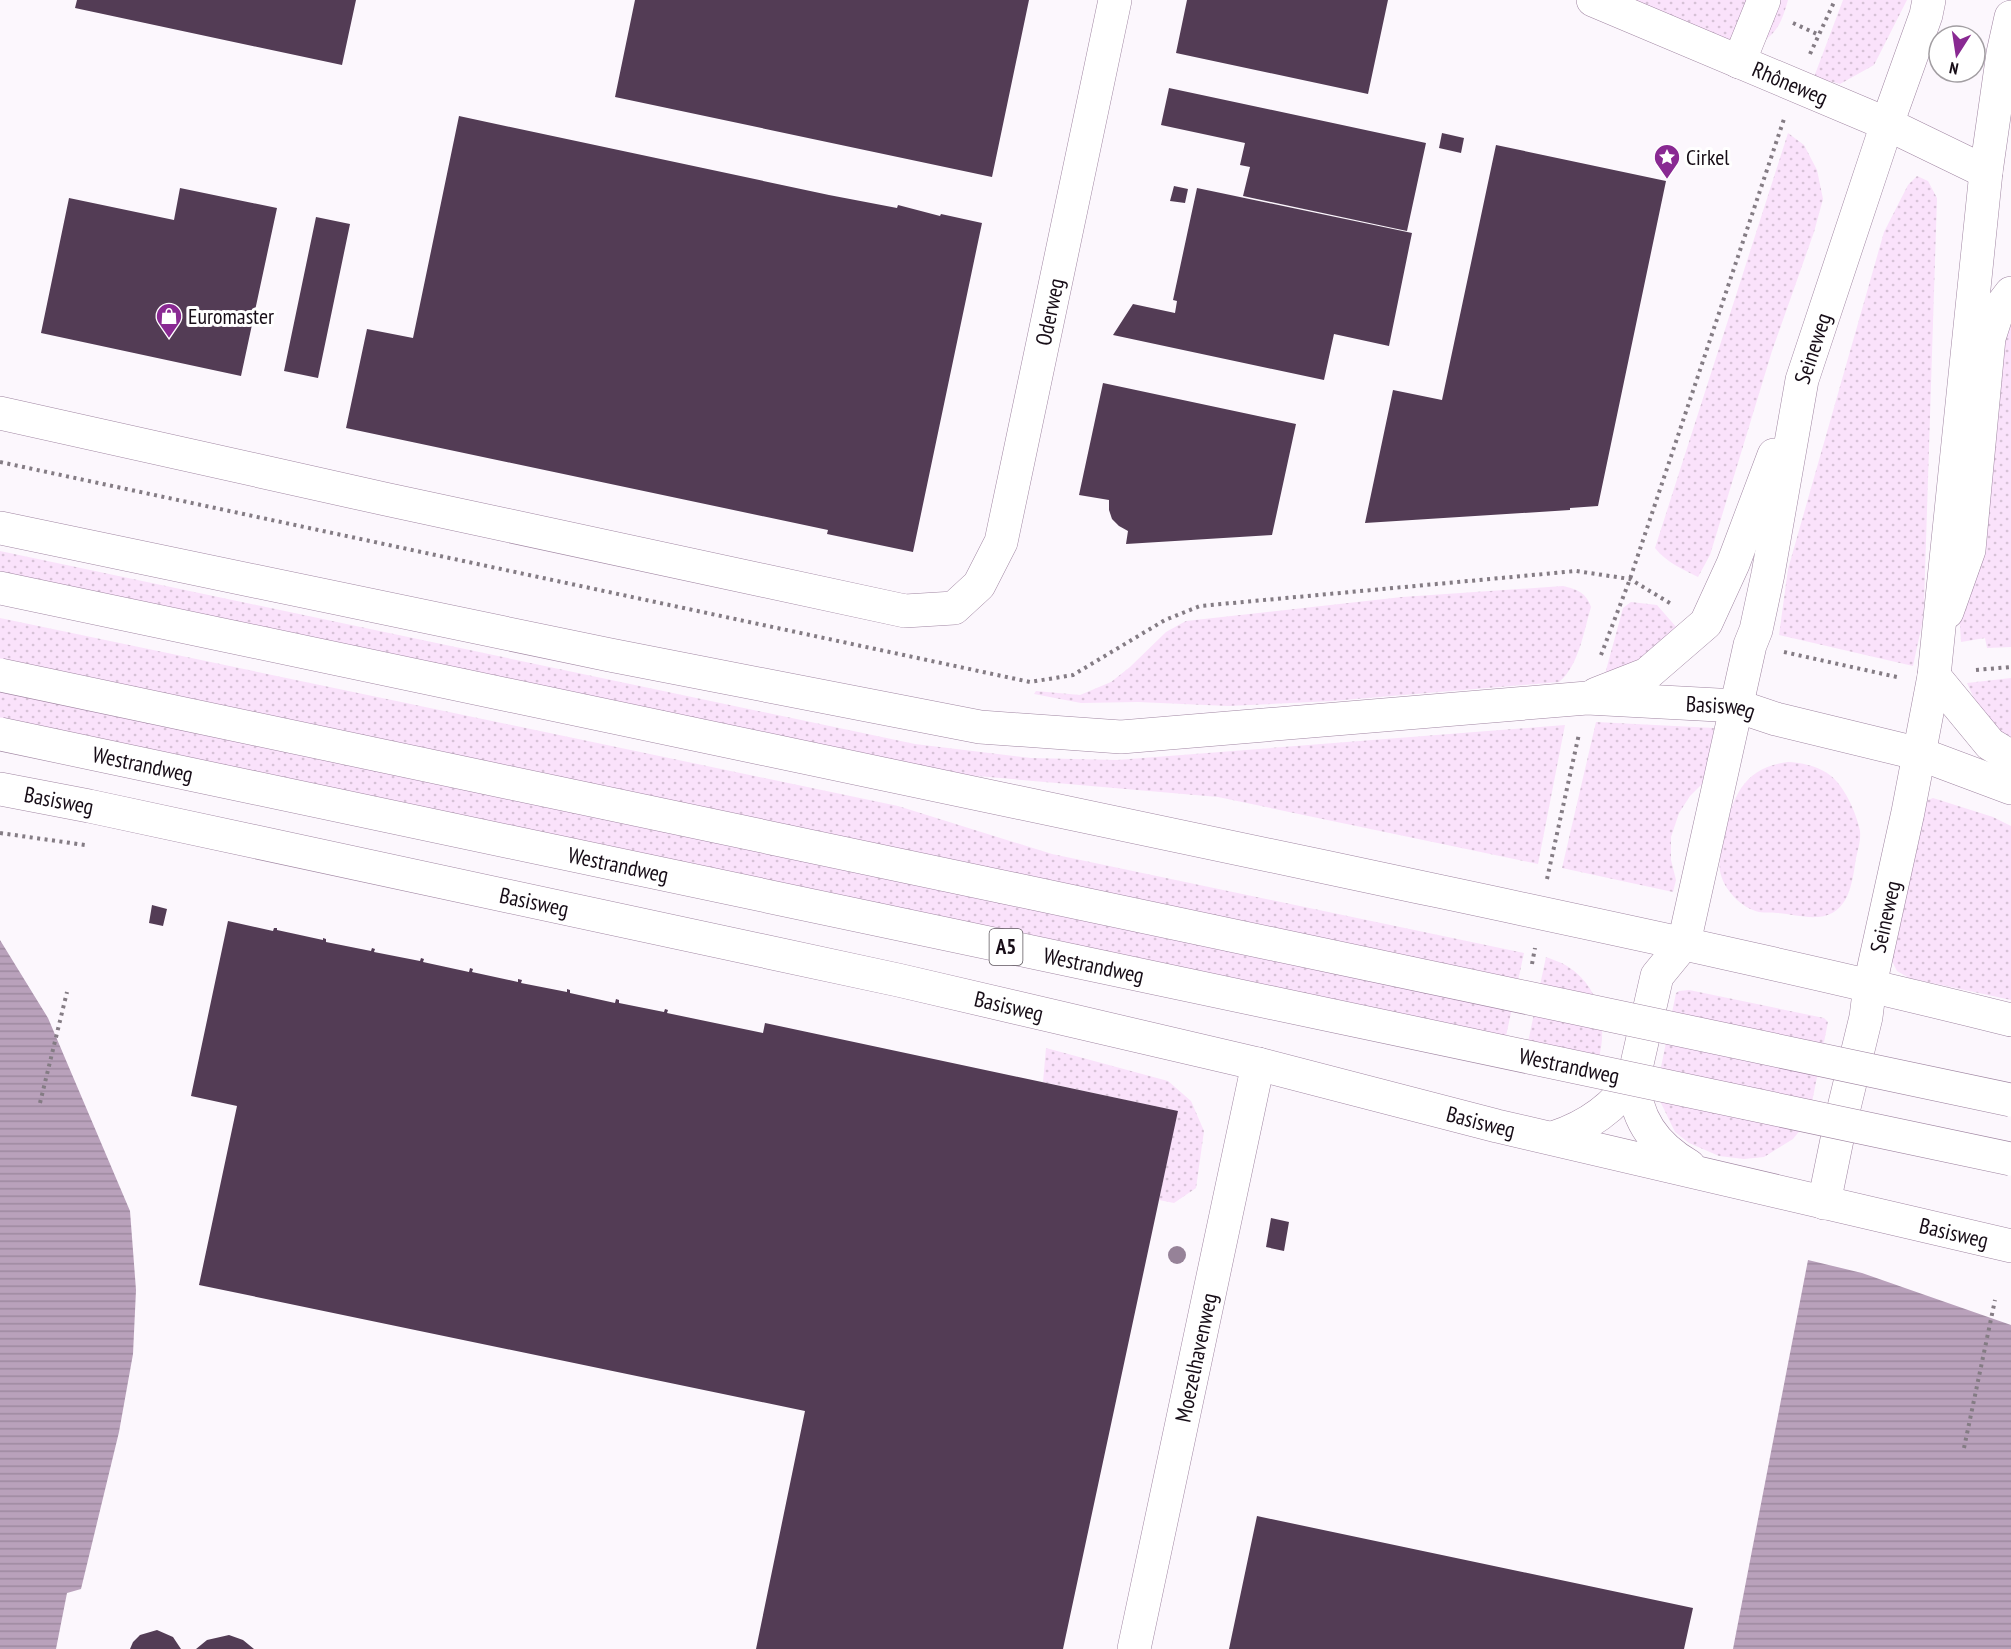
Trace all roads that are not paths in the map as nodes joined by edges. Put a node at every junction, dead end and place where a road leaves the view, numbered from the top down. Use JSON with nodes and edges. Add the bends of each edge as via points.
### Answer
{"nodes":[{"id":1,"x":1115,"y":0,"type":"edge"},
{"id":2,"x":1593,"y":0,"type":"edge"},
{"id":3,"x":1764,"y":0,"type":"edge"},
{"id":4,"x":1929,"y":0,"type":"edge"},
{"id":5,"x":2011,"y":16,"type":"edge"},
{"id":6,"x":1739,"y":62,"type":"junction"},
{"id":7,"x":1887,"y":124,"type":"junction"},
{"id":8,"x":1986,"y":172,"type":"junction"},
{"id":9,"x":2011,"y":293,"type":"edge"},
{"id":10,"x":1802,"y":380,"type":"junction"},
{"id":11,"x":0,"y":413,"type":"edge"},
{"id":12,"x":0,"y":528,"type":"edge"},
{"id":13,"x":0,"y":588,"type":"edge"},
{"id":14,"x":1941,"y":628,"type":"junction"},
{"id":15,"x":0,"y":675,"type":"edge"},
{"id":16,"x":1934,"y":676,"type":"junction"},
{"id":17,"x":1587,"y":698,"type":"junction"},
{"id":18,"x":1737,"y":706,"type":"junction"},
{"id":19,"x":0,"y":734,"type":"edge"},
{"id":20,"x":1920,"y":754,"type":"junction"},
{"id":21,"x":2011,"y":757,"type":"edge"},
{"id":22,"x":2011,"y":788,"type":"edge"},
{"id":23,"x":0,"y":789,"type":"edge"},
{"id":24,"x":1684,"y":943,"type":"junction"},
{"id":25,"x":1870,"y":985,"type":"junction"},
{"id":26,"x":2011,"y":1020,"type":"edge"},
{"id":27,"x":1258,"y":1064,"type":"junction"},
{"id":28,"x":1634,"y":1077,"type":"junction"},
{"id":29,"x":2011,"y":1100,"type":"edge"},
{"id":30,"x":1553,"y":1138,"type":"junction"},
{"id":31,"x":2011,"y":1160,"type":"edge"},
{"id":32,"x":1718,"y":1178,"type":"junction"},
{"id":33,"x":1824,"y":1203,"type":"junction"},
{"id":34,"x":2011,"y":1246,"type":"edge"},
{"id":35,"x":1134,"y":1649,"type":"edge"}],
"edges":[{"from":1,"to":11,"type":"main road","name":"Oderweg","via":[[1001,542],[979,585],[954,608],[905,611]]},
{"from":2,"to":6,"type":"main road","name":"Rhôneweg"},
{"from":3,"to":6,"type":"main road"},
{"from":4,"to":7,"type":"main road","name":"Seineweg"},
{"from":5,"to":8,"type":"main road","name":"Seineweg"},
{"from":6,"to":7,"type":"main road","name":"Rhôneweg"},
{"from":7,"to":8,"type":"main road","name":"Rhôneweg"},
{"from":7,"to":10,"type":"main road","name":"Seineweg"},
{"from":8,"to":14,"type":"main road","name":"Seineweg"},
{"from":9,"to":14,"type":"main road","name":"Seineweg","via":[[1998,310],[1989,339],[1969,550]]},
{"from":10,"to":17,"type":"main road","via":[[1733,564],[1706,623],[1647,674]]},
{"from":10,"to":18,"type":"main road","name":"Seineweg","via":[[1768,574]]},
{"from":12,"to":17,"type":"main road","name":"Basisweg","via":[[610,655],[980,727],[1121,736]]},
{"from":13,"to":24,"type":"main road"},
{"from":14,"to":16,"type":"main road","name":"Seineweg"},
{"from":15,"to":29,"type":"main road","bridge":true},
{"from":16,"to":20,"type":"main road","name":"Seineweg"},
{"from":16,"to":21,"type":"main road","via":[[1990,744]]},
{"from":17,"to":18,"type":"main road","name":"Basisweg"},
{"from":18,"to":20,"type":"main road","name":"Basisweg"},
{"from":18,"to":24,"type":"main road","name":"Seineweg"},
{"from":19,"to":31,"type":"main road","name":"Westrandweg","number":"A5","bridge":true},
{"from":20,"to":22,"type":"main road","name":"Basisweg"},
{"from":20,"to":25,"type":"main road","name":"Seineweg"},
{"from":23,"to":27,"type":"main road","name":"Basisweg","via":[[887,977]]},
{"from":24,"to":25,"type":"main road"},
{"from":24,"to":28,"type":"main road","via":[[1657,976]]},
{"from":25,"to":26,"type":"main road"},
{"from":25,"to":33,"type":"main road","name":"Seineweg"},
{"from":27,"to":30,"type":"main road","name":"Basisweg"},
{"from":27,"to":35,"type":"main road","name":"Moezelhavenweg"},
{"from":28,"to":30,"type":"main road","via":[[1628,1088],[1593,1120]]},
{"from":28,"to":32,"type":"main road","via":[[1641,1113],[1653,1137],[1666,1152],[1688,1166]]},
{"from":30,"to":32,"type":"main road","name":"Basisweg"},
{"from":32,"to":33,"type":"main road","name":"Basisweg"},
{"from":33,"to":34,"type":"main road","name":"Basisweg"}]}
